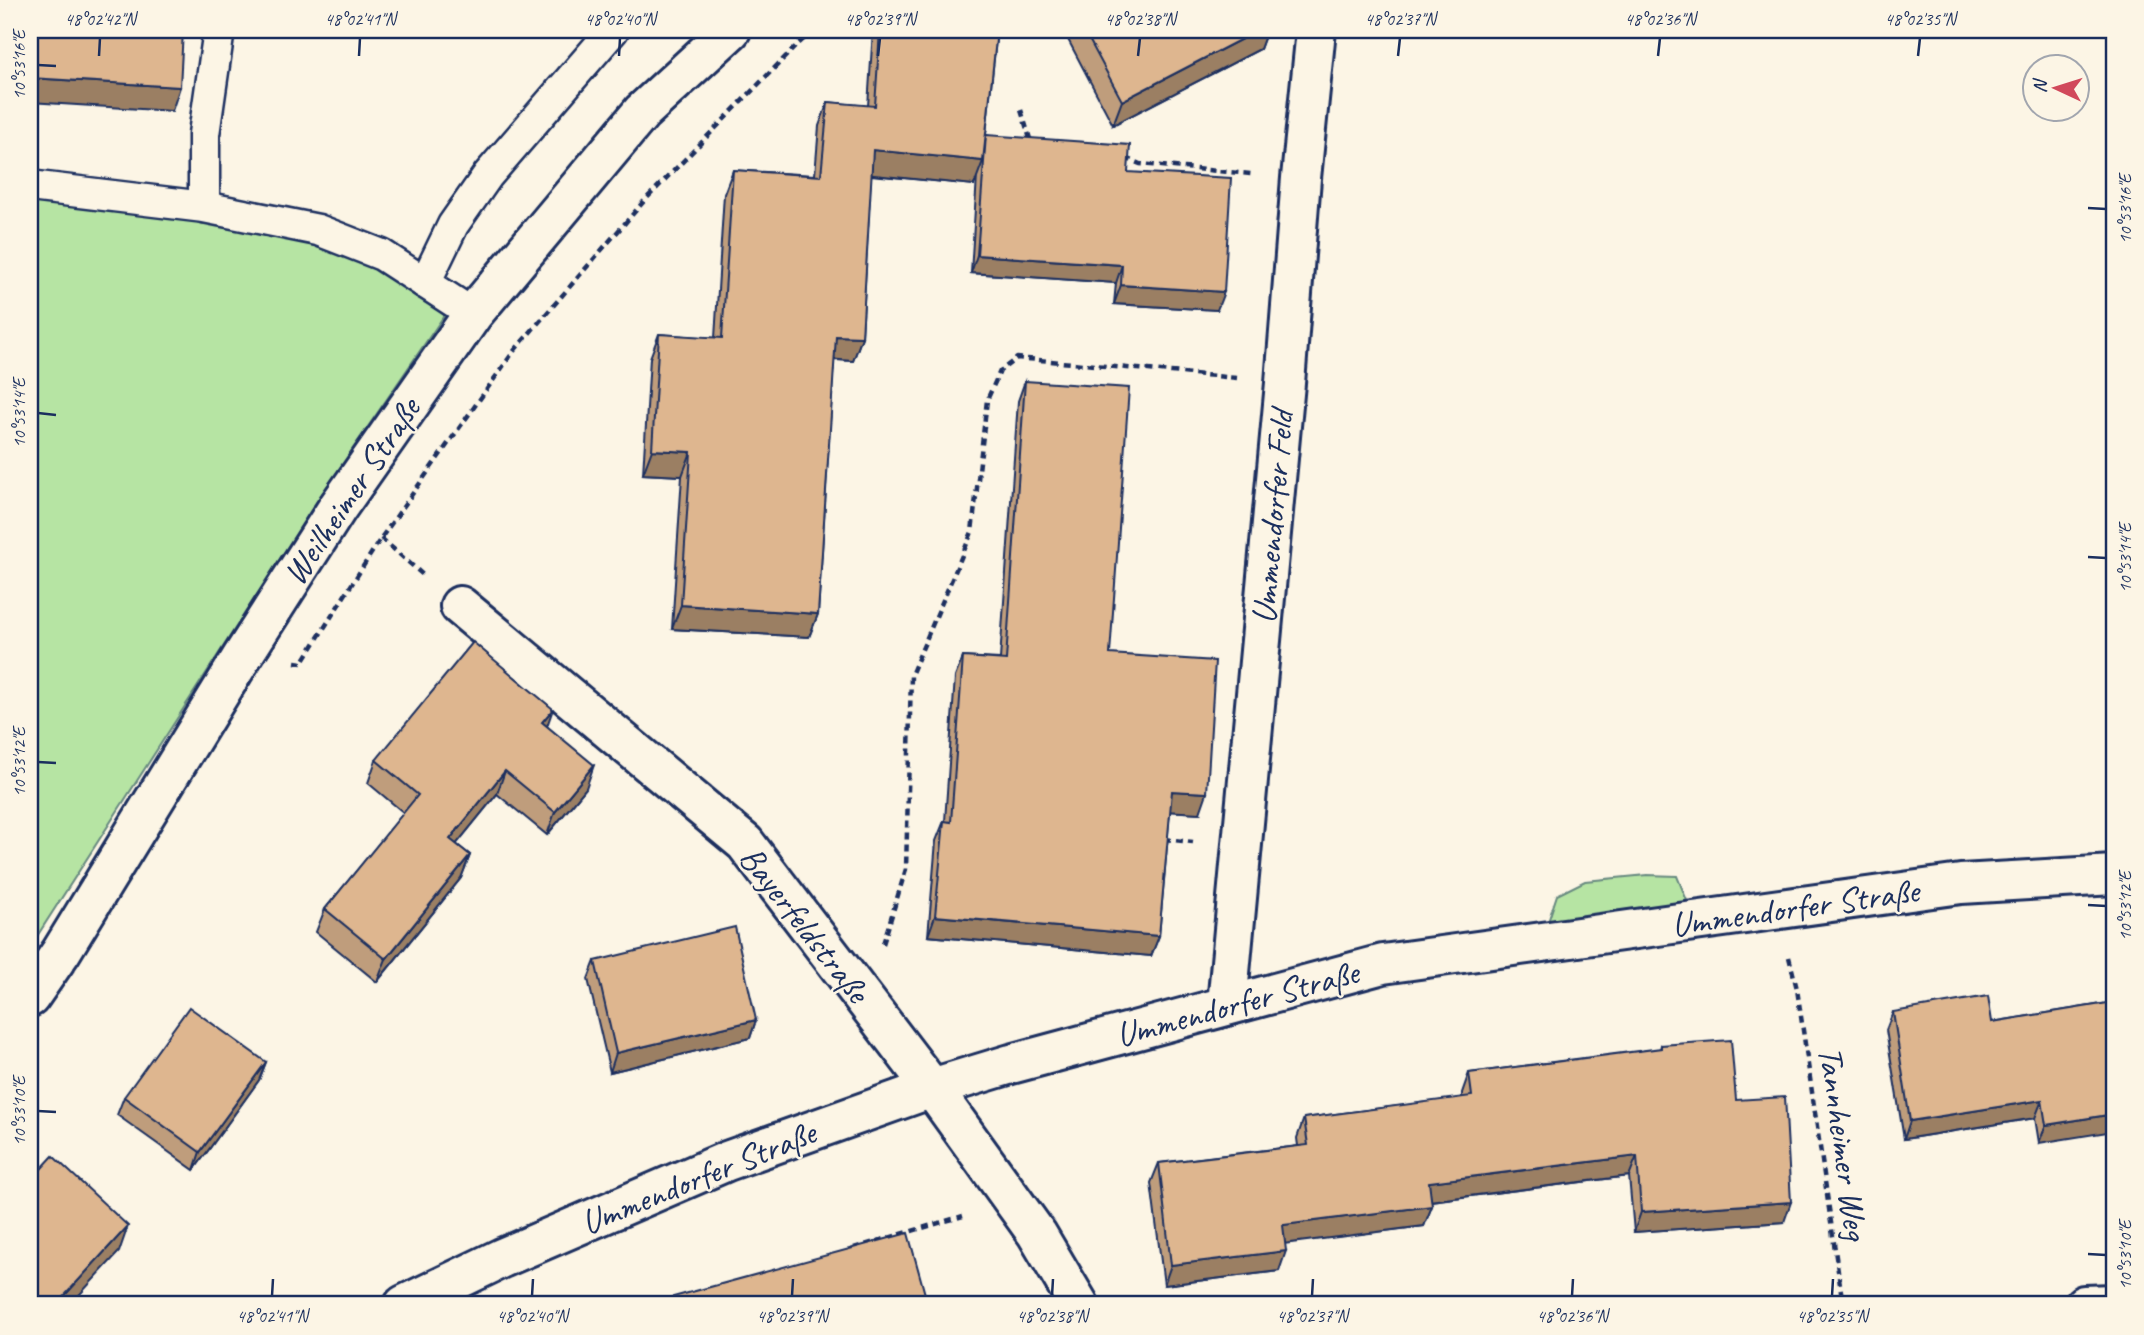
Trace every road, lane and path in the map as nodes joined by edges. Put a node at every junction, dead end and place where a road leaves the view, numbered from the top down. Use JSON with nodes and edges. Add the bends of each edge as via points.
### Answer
{"nodes":[{"id":1,"x":219,"y":30,"type":"edge"},
{"id":2,"x":613,"y":30,"type":"edge"},
{"id":3,"x":731,"y":30,"type":"edge"},
{"id":4,"x":814,"y":30,"type":"edge"},
{"id":5,"x":1316,"y":30,"type":"edge"},
{"id":6,"x":1021,"y":110,"type":"dead end"},
{"id":7,"x":1041,"y":143,"type":"edge"},
{"id":8,"x":1121,"y":156,"type":"edge"},
{"id":9,"x":1301,"y":178,"type":"junction"},
{"id":10,"x":30,"y":186,"type":"edge"},
{"id":11,"x":204,"y":207,"type":"junction"},
{"id":12,"x":425,"y":283,"type":"junction"},
{"id":13,"x":473,"y":314,"type":"junction"},
{"id":14,"x":1285,"y":383,"type":"junction"},
{"id":15,"x":381,"y":538,"type":"junction"},
{"id":16,"x":460,"y":606,"type":"joint"},
{"id":17,"x":242,"y":657,"type":"junction"},
{"id":18,"x":1160,"y":839,"type":"edge"},
{"id":19,"x":1241,"y":847,"type":"junction"},
{"id":20,"x":2114,"y":875,"type":"edge"},
{"id":21,"x":851,"y":982,"type":"junction"},
{"id":22,"x":1797,"y":989,"type":"dead end"},
{"id":23,"x":30,"y":997,"type":"edge"},
{"id":24,"x":1227,"y":1005,"type":"junction"},
{"id":25,"x":932,"y":1088,"type":"junction"},
{"id":26,"x":1013,"y":1201,"type":"junction"},
{"id":27,"x":842,"y":1251,"type":"edge"},
{"id":28,"x":2114,"y":1304,"type":"edge"},
{"id":29,"x":404,"y":1305,"type":"edge"},
{"id":30,"x":1079,"y":1305,"type":"edge"},
{"id":31,"x":1843,"y":1305,"type":"edge"},
{"id":32,"x":2084,"y":1305,"type":"edge"}],
"edges":[{"from":1,"to":11,"type":"lane","via":[[204,134]]},
{"from":2,"to":12,"type":"lane","via":[[488,175],[453,225]]},
{"from":3,"to":13,"type":"street","name":"Weilheimer Straße","via":[[642,112]]},
{"from":4,"to":15,"type":"path","via":[[645,200],[514,351]]},
{"from":5,"to":9,"type":"street","name":"Ummendorfer Feld"},
{"from":6,"to":7,"type":"path","via":[[1029,142]]},
{"from":8,"to":9,"type":"path","via":[[1140,164]]},
{"from":9,"to":14,"type":"street","name":"Ummendorfer Feld"},
{"from":10,"to":11,"type":"lane"},
{"from":11,"to":12,"type":"lane","via":[[318,230],[382,255]]},
{"from":12,"to":13,"type":"lane"},
{"from":13,"to":17,"type":"street","name":"Weilheimer Straße","via":[[338,507]]},
{"from":14,"to":19,"type":"street","name":"Ummendorfer Feld"},
{"from":14,"to":21,"type":"path","via":[[1017,358],[1000,372],[987,400],[972,532],[911,675],[906,870],[885,941]]},
{"from":15,"to":16,"type":"path"},
{"from":15,"to":17,"type":"path","via":[[302,663]]},
{"from":16,"to":21,"type":"street","name":"Bayerfeldstraße","via":[[744,843]]},
{"from":17,"to":23,"type":"street","name":"Weilheimer Straße"},
{"from":18,"to":19,"type":"path"},
{"from":19,"to":24,"type":"street","name":"Ummendorfer Feld"},
{"from":20,"to":24,"type":"street","name":"Ummendorfer Straße","via":[[1961,884],[1383,964]]},
{"from":21,"to":25,"type":"street","name":"Bayerfeldstraße"},
{"from":22,"to":31,"type":"path","name":"Tannheimer Weg"},
{"from":24,"to":25,"type":"street","name":"Ummendorfer Straße"},
{"from":25,"to":26,"type":"street","name":"Bayerfeldstraße"},
{"from":25,"to":29,"type":"street","name":"Ummendorfer Straße","via":[[727,1161]]},
{"from":26,"to":27,"type":"path"},
{"from":26,"to":30,"type":"street","name":"Bayerfeldstraße"},
{"from":28,"to":32,"type":"street"}]}
